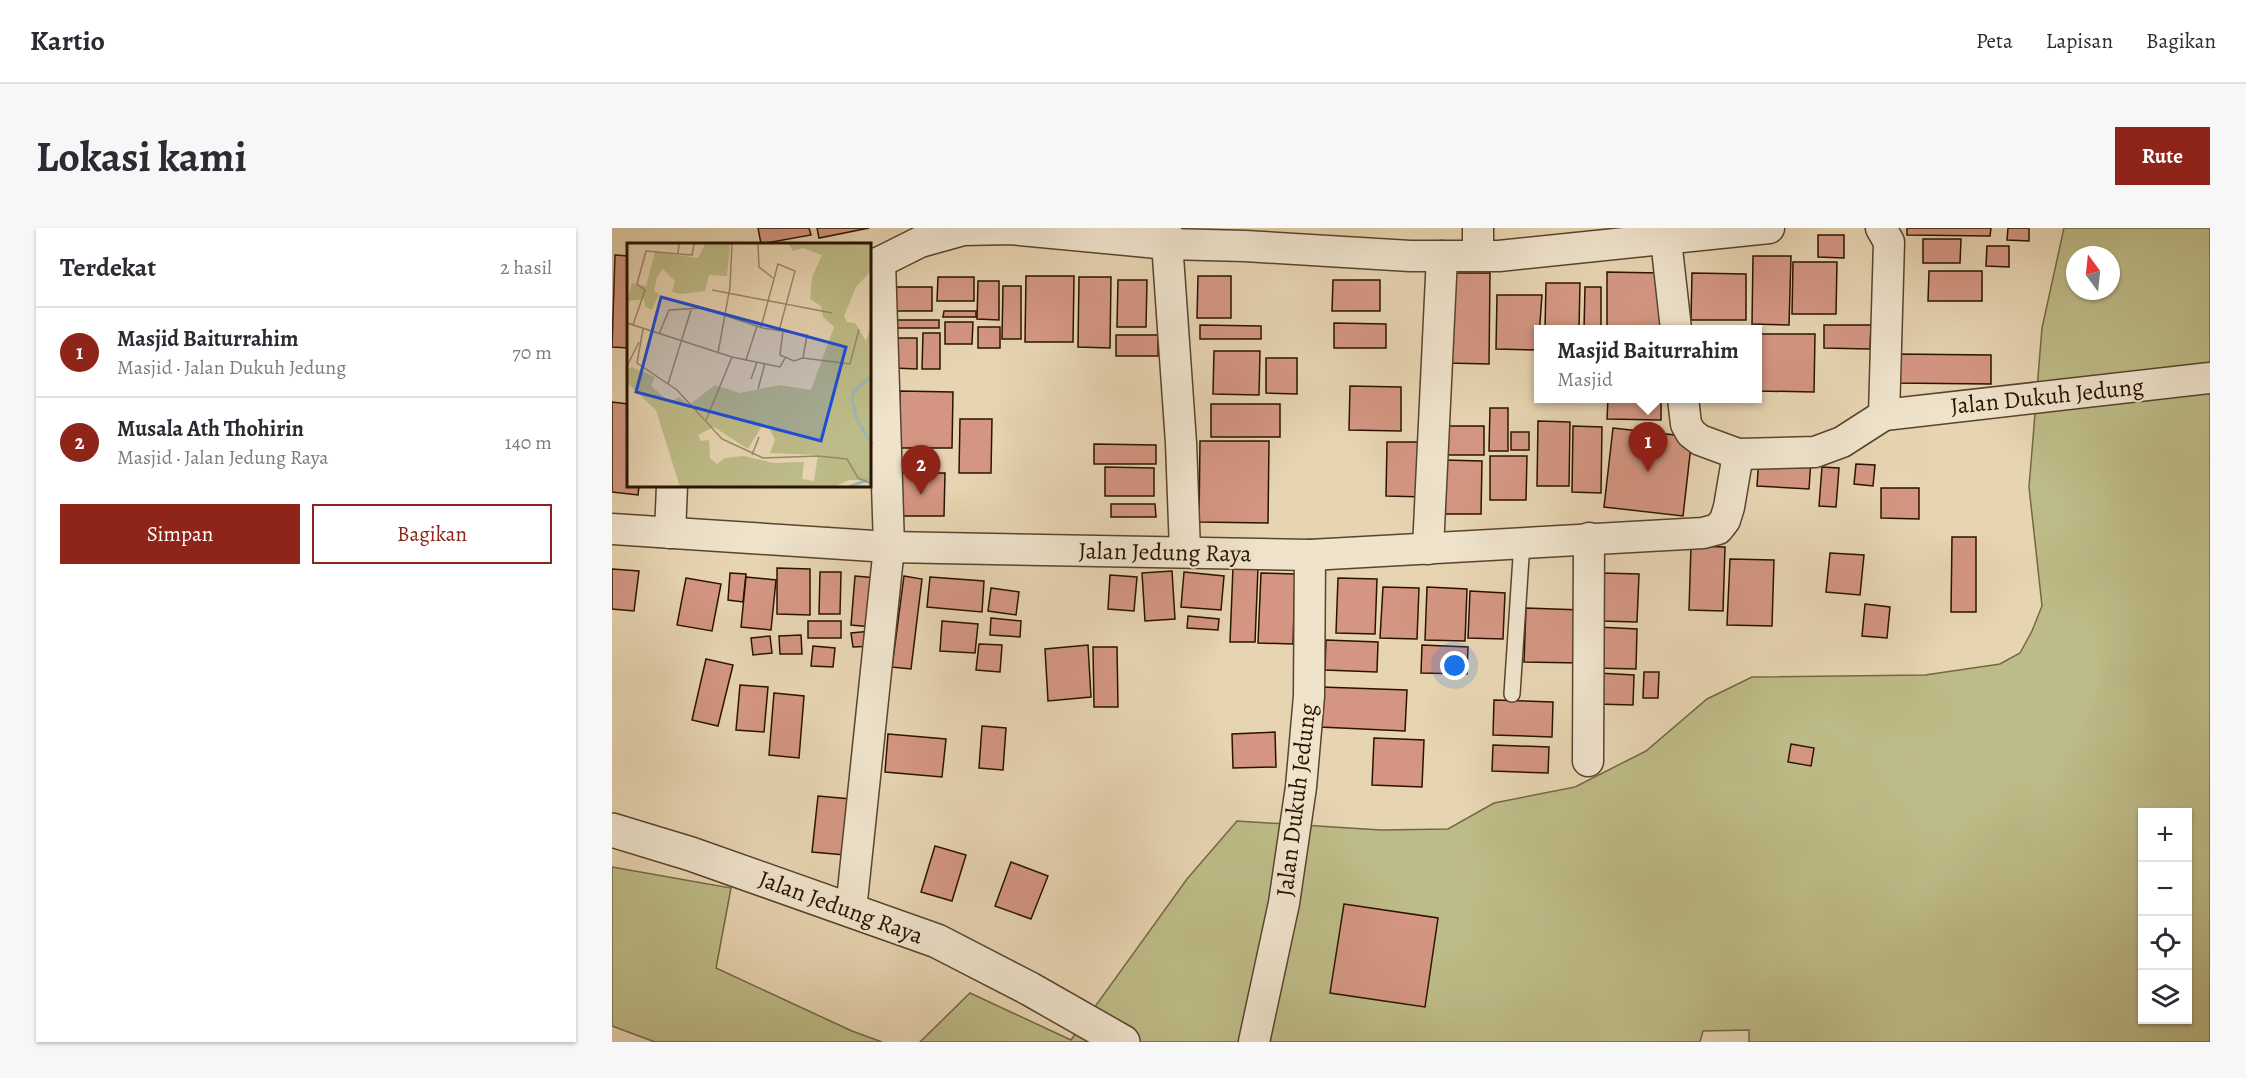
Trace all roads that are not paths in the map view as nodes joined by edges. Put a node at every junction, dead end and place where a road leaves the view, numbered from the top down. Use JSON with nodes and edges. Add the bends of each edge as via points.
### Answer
{"nodes":[{"id":1,"x":1769,"y":228,"type":"edge"},
{"id":2,"x":1881,"y":228,"type":"edge"},
{"id":3,"x":1630,"y":235,"type":"edge"},
{"id":4,"x":1167,"y":236,"type":"edge"},
{"id":5,"x":1666,"y":240,"type":"junction"},
{"id":6,"x":1478,"y":242,"type":"edge"},
{"id":7,"x":1442,"y":256,"type":"junction"},
{"id":8,"x":875,"y":264,"type":"edge"},
{"id":9,"x":1675,"y":325,"type":"edge"},
{"id":10,"x":2210,"y":378,"type":"edge"},
{"id":11,"x":1683,"y":403,"type":"edge"},
{"id":12,"x":1884,"y":415,"type":"junction"},
{"id":13,"x":1738,"y":454,"type":"junction"},
{"id":14,"x":672,"y":488,"type":"edge"},
{"id":15,"x":612,"y":529,"type":"edge"},
{"id":16,"x":670,"y":533,"type":"junction"},
{"id":17,"x":1589,"y":537,"type":"junction"},
{"id":18,"x":1522,"y":542,"type":"junction"},
{"id":19,"x":889,"y":547,"type":"junction"},
{"id":20,"x":1428,"y":549,"type":"junction"},
{"id":21,"x":1185,"y":551,"type":"junction"},
{"id":22,"x":1310,"y":555,"type":"junction"},
{"id":23,"x":1512,"y":694,"type":"dead end"},
{"id":24,"x":1588,"y":761,"type":"dead end"},
{"id":25,"x":612,"y":830,"type":"edge"},
{"id":26,"x":851,"y":910,"type":"junction"},
{"id":27,"x":1123,"y":1042,"type":"edge"},
{"id":28,"x":1254,"y":1042,"type":"edge"}],
"edges":[{"from":1,"to":5,"type":"street"},
{"from":2,"to":12,"type":"street","via":[[1889,242]]},
{"from":3,"to":5,"type":"street"},
{"from":3,"to":6,"type":"street","via":[[1499,256]]},
{"from":4,"to":7,"type":"street","via":[[1294,250]]},
{"from":4,"to":8,"type":"street","via":[[963,230],[920,242]]},
{"from":4,"to":21,"type":"street"},
{"from":5,"to":9,"type":"street"},
{"from":6,"to":7,"type":"street"},
{"from":7,"to":20,"type":"street"},
{"from":8,"to":19,"type":"street"},
{"from":10,"to":12,"type":"street","name":"Jalan Dukuh Jedung"},
{"from":11,"to":13,"type":"street","name":"Jalan Dukuh Jedung","via":[[1691,433]]},
{"from":12,"to":13,"type":"street","name":"Jalan Dukuh Jedung","via":[[1842,442],[1815,452]]},
{"from":13,"to":17,"type":"street","name":"Jalan Jedung Raya","via":[[1729,507],[1718,530]]},
{"from":14,"to":16,"type":"street"},
{"from":15,"to":16,"type":"street","name":"Jalan Jedung Raya"},
{"from":16,"to":19,"type":"street","name":"Jalan Jedung Raya"},
{"from":17,"to":18,"type":"street","name":"Jalan Jedung Raya"},
{"from":17,"to":24,"type":"street"},
{"from":18,"to":20,"type":"street","name":"Jalan Jedung Raya"},
{"from":18,"to":23,"type":"lane"},
{"from":19,"to":21,"type":"street","name":"Jalan Jedung Raya"},
{"from":19,"to":26,"type":"street"},
{"from":20,"to":22,"type":"street","name":"Jalan Jedung Raya"},
{"from":21,"to":22,"type":"street","name":"Jalan Jedung Raya"},
{"from":22,"to":28,"type":"street","name":"Jalan Dukuh Jedung","via":[[1310,696],[1301,787],[1284,903]]},
{"from":25,"to":26,"type":"street","name":"Jalan Jedung Raya"},
{"from":26,"to":27,"type":"street","name":"Jalan Jedung Raya","via":[[937,941]]}]}
